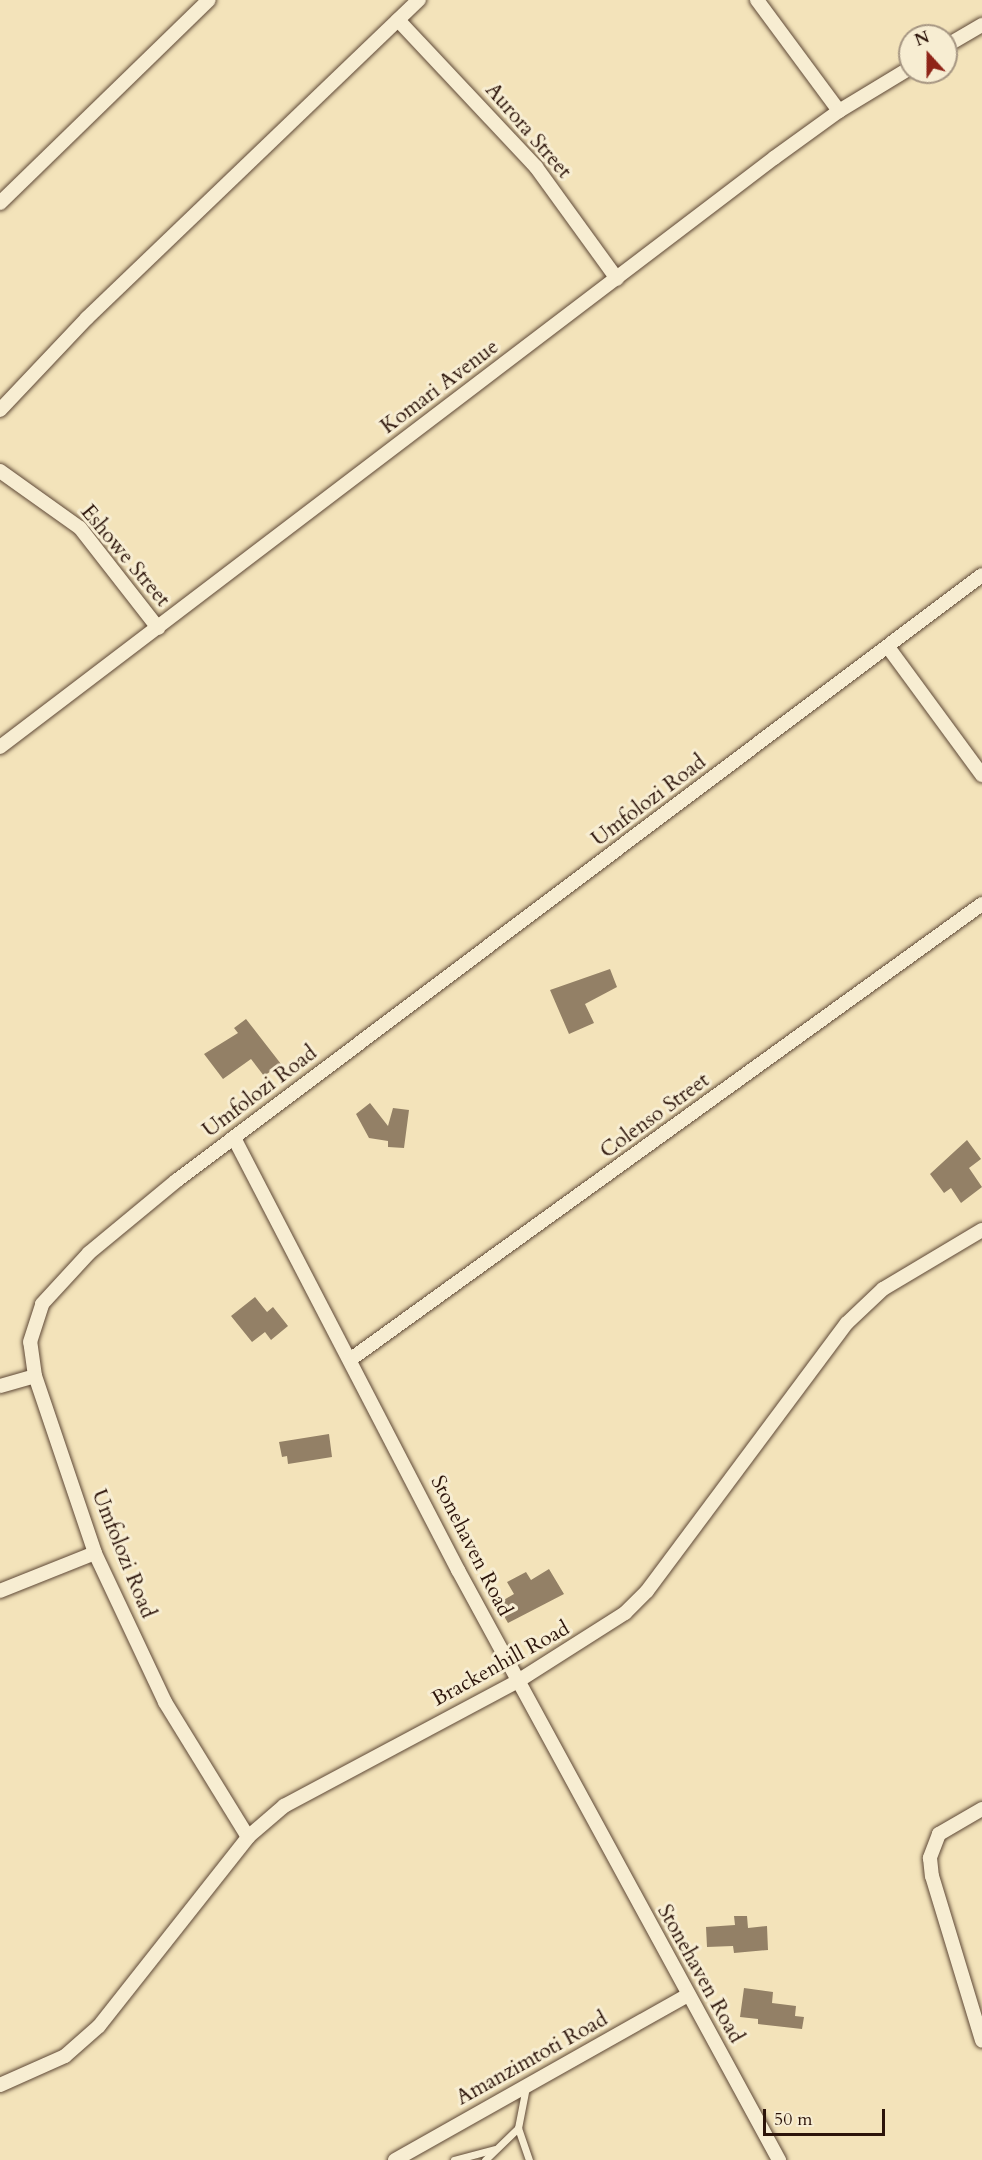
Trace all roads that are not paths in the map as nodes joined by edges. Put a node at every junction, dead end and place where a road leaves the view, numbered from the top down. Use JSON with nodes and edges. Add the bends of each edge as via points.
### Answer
{"nodes":[{"id":1,"x":209,"y":0,"type":"edge"},
{"id":2,"x":419,"y":0,"type":"edge"},
{"id":3,"x":758,"y":0,"type":"edge"},
{"id":4,"x":398,"y":20,"type":"junction"},
{"id":5,"x":982,"y":25,"type":"edge"},
{"id":6,"x":958,"y":39,"type":"edge"},
{"id":7,"x":898,"y":75,"type":"edge"},
{"id":8,"x":839,"y":111,"type":"junction"},
{"id":9,"x":0,"y":203,"type":"edge"},
{"id":10,"x":617,"y":279,"type":"junction"},
{"id":11,"x":0,"y":410,"type":"edge"},
{"id":12,"x":0,"y":471,"type":"edge"},
{"id":13,"x":982,"y":575,"type":"edge"},
{"id":14,"x":158,"y":628,"type":"junction"},
{"id":15,"x":888,"y":647,"type":"junction"},
{"id":16,"x":0,"y":747,"type":"edge"},
{"id":17,"x":982,"y":775,"type":"edge"},
{"id":18,"x":982,"y":904,"type":"edge"},
{"id":19,"x":234,"y":1138,"type":"junction"},
{"id":20,"x":982,"y":1230,"type":"edge"},
{"id":21,"x":351,"y":1359,"type":"junction"},
{"id":22,"x":35,"y":1376,"type":"junction"},
{"id":23,"x":0,"y":1386,"type":"edge"},
{"id":24,"x":95,"y":1553,"type":"junction"},
{"id":25,"x":0,"y":1591,"type":"edge"},
{"id":26,"x":518,"y":1682,"type":"junction"},
{"id":27,"x":982,"y":1809,"type":"edge"},
{"id":28,"x":249,"y":1837,"type":"junction"},
{"id":29,"x":688,"y":1995,"type":"junction"},
{"id":30,"x":982,"y":2041,"type":"edge"},
{"id":31,"x":0,"y":2085,"type":"edge"},
{"id":32,"x":526,"y":2087,"type":"junction"},
{"id":33,"x":518,"y":2128,"type":"junction"},
{"id":34,"x":495,"y":2149,"type":"junction"},
{"id":35,"x":395,"y":2160,"type":"edge"},
{"id":36,"x":454,"y":2160,"type":"edge"},
{"id":37,"x":484,"y":2160,"type":"edge"},
{"id":38,"x":529,"y":2160,"type":"edge"},
{"id":39,"x":779,"y":2160,"type":"edge"}],
"edges":[{"from":1,"to":9,"type":"street"},
{"from":2,"to":4,"type":"street"},
{"from":3,"to":8,"type":"street"},
{"from":4,"to":10,"type":"street","name":"Aurora Street","via":[[536,167]]},
{"from":4,"to":11,"type":"street","via":[[96,310]]},
{"from":5,"to":6,"type":"street"},
{"from":7,"to":8,"type":"street","name":"Komari Avenue"},
{"from":8,"to":10,"type":"street","name":"Komari Avenue"},
{"from":10,"to":14,"type":"street","name":"Komari Avenue"},
{"from":12,"to":14,"type":"street","name":"Eshowe Street","via":[[80,528]]},
{"from":13,"to":15,"type":"street","name":"Umfolozi Road"},
{"from":14,"to":16,"type":"street","name":"Komari Avenue"},
{"from":15,"to":17,"type":"street"},
{"from":15,"to":19,"type":"street","name":"Umfolozi Road"},
{"from":18,"to":21,"type":"street","name":"Colenso Street"},
{"from":19,"to":21,"type":"street","name":"Stonehaven Road"},
{"from":19,"to":22,"type":"street","name":"Umfolozi Road","via":[[89,1253],[52,1290],[30,1342]]},
{"from":20,"to":26,"type":"street","name":"Brackenhill Road","via":[[911,1270],[864,1306],[817,1361],[647,1591],[602,1631]]},
{"from":21,"to":26,"type":"street","name":"Stonehaven Road"},
{"from":22,"to":23,"type":"street"},
{"from":22,"to":24,"type":"street","name":"Umfolozi Road"},
{"from":24,"to":25,"type":"street"},
{"from":24,"to":28,"type":"street","name":"Umfolozi Road","via":[[165,1702]]},
{"from":26,"to":28,"type":"street","name":"Brackenhill Road","via":[[292,1802]]},
{"from":26,"to":29,"type":"street","name":"Stonehaven Road"},
{"from":27,"to":30,"type":"street","via":[[939,1834],[930,1858]]},
{"from":28,"to":31,"type":"street","name":"Brackenhill Road","via":[[99,2026],[65,2056]]},
{"from":29,"to":32,"type":"street","name":"Amanzimtoti Road"},
{"from":29,"to":39,"type":"street","name":"Stonehaven Road"},
{"from":32,"to":33,"type":"lane"},
{"from":32,"to":35,"type":"street","name":"Amanzimtoti Road"},
{"from":33,"to":34,"type":"lane"},
{"from":33,"to":38,"type":"lane"},
{"from":34,"to":36,"type":"lane"},
{"from":34,"to":37,"type":"lane"}]}
